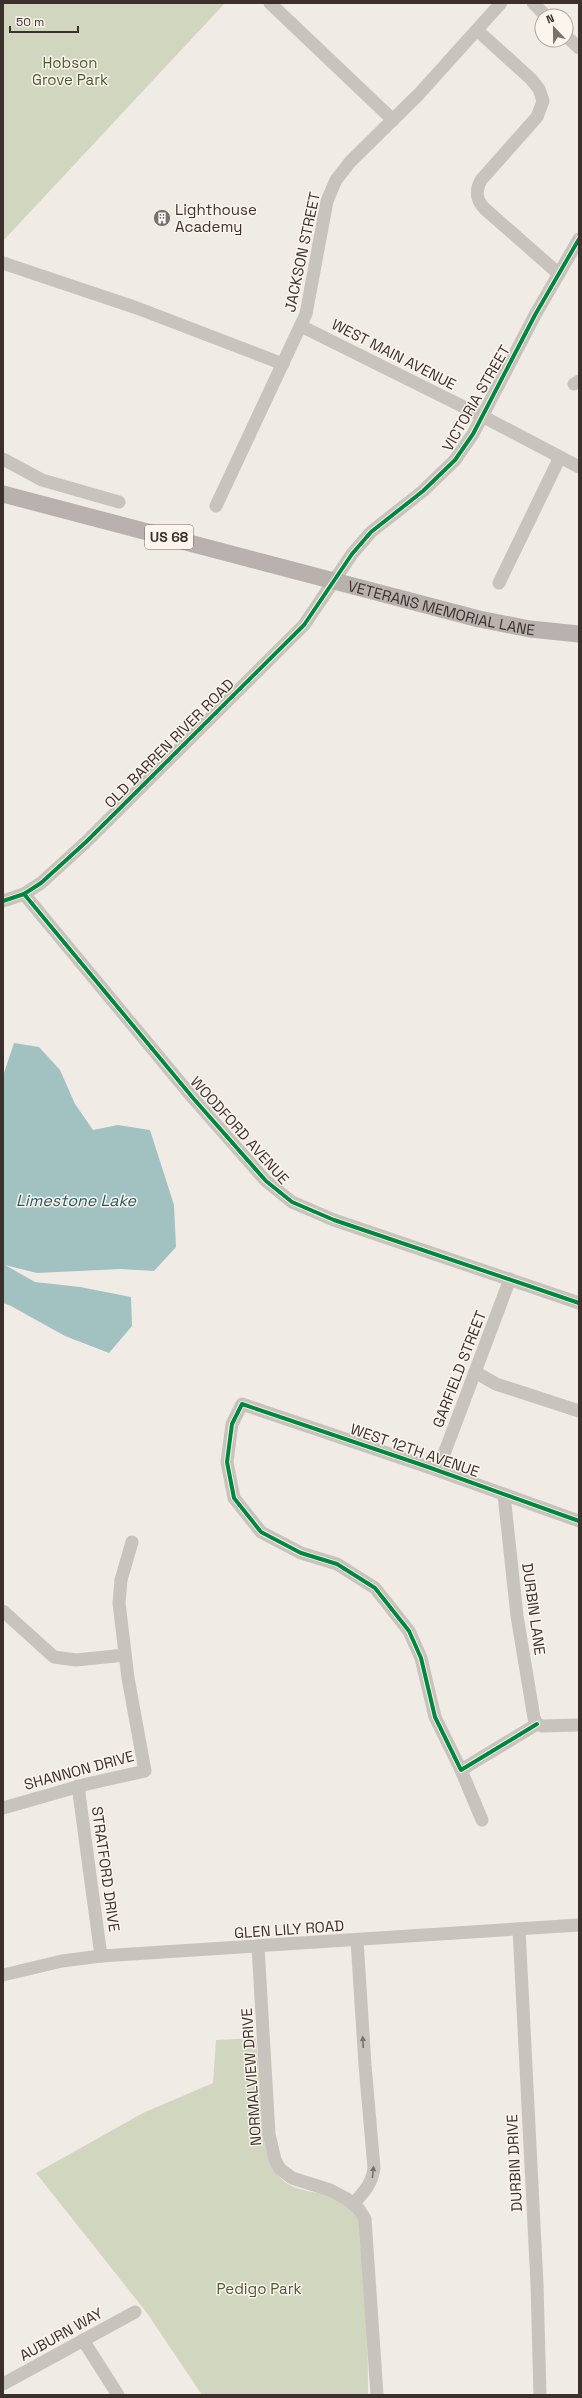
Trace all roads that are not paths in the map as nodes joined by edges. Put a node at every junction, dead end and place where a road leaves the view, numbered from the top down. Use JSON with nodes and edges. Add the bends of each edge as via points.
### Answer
{"nodes":[{"id":1,"x":270,"y":3,"type":"edge"},
{"id":2,"x":501,"y":3,"type":"edge"},
{"id":3,"x":476,"y":30,"type":"junction"},
{"id":4,"x":393,"y":120,"type":"junction"},
{"id":5,"x":579,"y":239,"type":"edge"},
{"id":6,"x":3,"y":263,"type":"edge"},
{"id":7,"x":559,"y":274,"type":"junction"},
{"id":8,"x":301,"y":326,"type":"junction"},
{"id":9,"x":283,"y":364,"type":"junction"},
{"id":10,"x":482,"y":416,"type":"junction"},
{"id":11,"x":560,"y":457,"type":"junction"},
{"id":12,"x":3,"y":460,"type":"edge"},
{"id":13,"x":579,"y":467,"type":"edge"},
{"id":14,"x":3,"y":494,"type":"edge"},
{"id":15,"x":119,"y":502,"type":"dead end"},
{"id":16,"x":216,"y":506,"type":"dead end"},
{"id":17,"x":334,"y":582,"type":"junction"},
{"id":18,"x":499,"y":584,"type":"dead end"},
{"id":19,"x":579,"y":634,"type":"edge"},
{"id":20,"x":24,"y":894,"type":"junction"},
{"id":21,"x":3,"y":901,"type":"edge"},
{"id":22,"x":510,"y":1279,"type":"junction"},
{"id":23,"x":579,"y":1303,"type":"edge"},
{"id":24,"x":475,"y":1372,"type":"junction"},
{"id":25,"x":579,"y":1411,"type":"edge"},
{"id":26,"x":438,"y":1470,"type":"junction"},
{"id":27,"x":504,"y":1495,"type":"junction"},
{"id":28,"x":579,"y":1521,"type":"edge"},
{"id":29,"x":132,"y":1542,"type":"dead end"},
{"id":30,"x":3,"y":1611,"type":"edge"},
{"id":31,"x":126,"y":1655,"type":"junction"},
{"id":32,"x":538,"y":1725,"type":"junction"},
{"id":33,"x":579,"y":1725,"type":"edge"},
{"id":34,"x":460,"y":1770,"type":"junction"},
{"id":35,"x":78,"y":1786,"type":"junction"},
{"id":36,"x":3,"y":1808,"type":"edge"},
{"id":37,"x":482,"y":1820,"type":"dead end"},
{"id":38,"x":579,"y":1925,"type":"edge"},
{"id":39,"x":519,"y":1929,"type":"junction"},
{"id":40,"x":357,"y":1940,"type":"junction"},
{"id":41,"x":258,"y":1947,"type":"junction"},
{"id":42,"x":101,"y":1956,"type":"junction"},
{"id":43,"x":3,"y":1975,"type":"edge"},
{"id":44,"x":353,"y":2204,"type":"junction"},
{"id":45,"x":135,"y":2312,"type":"dead end"},
{"id":46,"x":83,"y":2340,"type":"junction"},
{"id":47,"x":3,"y":2384,"type":"edge"},
{"id":48,"x":118,"y":2395,"type":"edge"},
{"id":49,"x":377,"y":2395,"type":"edge"},
{"id":50,"x":540,"y":2395,"type":"edge"}],
"edges":[{"from":1,"to":4,"type":"street"},
{"from":2,"to":3,"type":"street","name":"JACKSON STREET"},
{"from":3,"to":4,"type":"street","name":"JACKSON STREET"},
{"from":3,"to":7,"type":"street","via":[[531,79],[539,89],[543,101],[537,117],[481,180],[477,195],[484,209]]},
{"from":4,"to":8,"type":"street","name":"JACKSON STREET","via":[[350,162],[332,187],[324,216],[310,298]]},
{"from":5,"to":7,"type":"street","name":"VICTORIA STREET"},
{"from":6,"to":9,"type":"street","via":[[141,309]]},
{"from":7,"to":10,"type":"street","name":"VICTORIA STREET"},
{"from":8,"to":9,"type":"street","name":"JACKSON STREET"},
{"from":8,"to":10,"type":"street","name":"WEST MAIN AVENUE"},
{"from":9,"to":16,"type":"street","name":"JACKSON STREET"},
{"from":10,"to":11,"type":"street","name":"WEST MAIN AVENUE"},
{"from":10,"to":17,"type":"street","name":"VICTORIA STREET","via":[[463,450],[446,471],[371,532],[352,554]]},
{"from":11,"to":13,"type":"street","name":"WEST MAIN AVENUE"},
{"from":11,"to":18,"type":"street"},
{"from":12,"to":15,"type":"street","via":[[42,480]]},
{"from":14,"to":17,"type":"main road","name":"VETERANS MEMORIAL LANE","number":"US 68"},
{"from":17,"to":19,"type":"main road","name":"VETERANS MEMORIAL LANE","number":"US 68","via":[[479,619],[530,629]]},
{"from":17,"to":20,"type":"street","name":"OLD BARREN RIVER ROAD","via":[[296,634],[81,847],[51,875]]},
{"from":20,"to":21,"type":"street","name":"OLD BARREN RIVER ROAD"},
{"from":20,"to":22,"type":"street","name":"WOODFORD AVENUE","via":[[233,1146],[280,1194],[334,1220]]},
{"from":22,"to":23,"type":"street","name":"WOODFORD AVENUE"},
{"from":22,"to":24,"type":"street","name":"GARFIELD STREET"},
{"from":24,"to":25,"type":"street","via":[[496,1384]]},
{"from":24,"to":26,"type":"street","name":"GARFIELD STREET"},
{"from":26,"to":27,"type":"street","name":"WEST 12TH AVENUE"},
{"from":26,"to":34,"type":"street","name":"WEST 12TH AVENUE","via":[[242,1404],[232,1424],[227,1462],[234,1498],[261,1532],[301,1553],[337,1564],[375,1588],[409,1631],[421,1658],[435,1717]]},
{"from":27,"to":28,"type":"street","name":"WEST 12TH AVENUE"},
{"from":27,"to":32,"type":"street","name":"DURBIN LANE","via":[[517,1616],[534,1716]]},
{"from":29,"to":31,"type":"street","via":[[119,1591]]},
{"from":30,"to":31,"type":"street","via":[[54,1657],[76,1660]]},
{"from":31,"to":35,"type":"street","name":"SHANNON DRIVE","via":[[144,1771]]},
{"from":32,"to":33,"type":"street"},
{"from":32,"to":34,"type":"street"},
{"from":34,"to":37,"type":"street"},
{"from":35,"to":36,"type":"street","name":"SHANNON DRIVE"},
{"from":35,"to":42,"type":"street","name":"STRATFORD DRIVE"},
{"from":38,"to":39,"type":"street","name":"GLEN LILY ROAD"},
{"from":39,"to":40,"type":"street","name":"GLEN LILY ROAD"},
{"from":39,"to":50,"type":"street","name":"DURBIN DRIVE","via":[[537,2284]]},
{"from":40,"to":41,"type":"street","name":"GLEN LILY ROAD"},
{"from":44,"to":40,"type":"street","one_way":true,"via":[[368,2188],[374,2168]]},
{"from":41,"to":42,"type":"street","name":"GLEN LILY ROAD"},
{"from":41,"to":44,"type":"street","name":"NORMALVIEW DRIVE","via":[[269,2134],[275,2160],[280,2169],[292,2178],[335,2192]]},
{"from":42,"to":43,"type":"street","name":"GLEN LILY ROAD","via":[[62,1961]]},
{"from":44,"to":49,"type":"street","name":"NORMALVIEW DRIVE","via":[[363,2216],[367,2228]]},
{"from":45,"to":46,"type":"street","name":"AUBURN WAY"},
{"from":46,"to":47,"type":"street","name":"AUBURN WAY"},
{"from":46,"to":48,"type":"street"}]}
